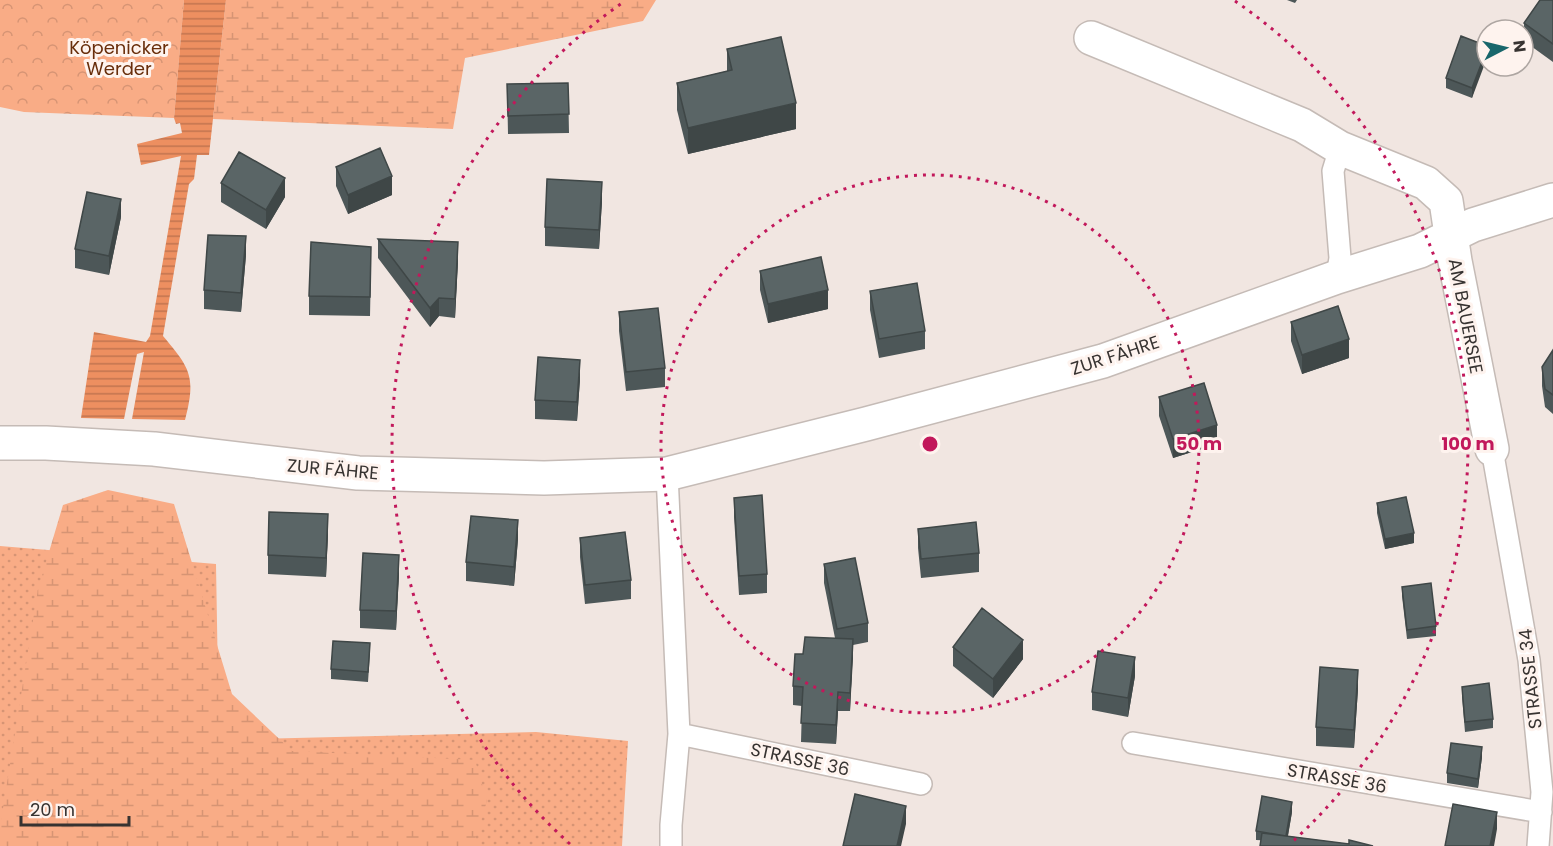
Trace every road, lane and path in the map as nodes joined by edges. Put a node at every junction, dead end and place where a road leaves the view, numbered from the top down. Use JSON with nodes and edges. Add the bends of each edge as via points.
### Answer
{"nodes":[{"id":1,"x":1091,"y":38,"type":"dead end"},
{"id":2,"x":1340,"y":148,"type":"junction"},
{"id":3,"x":1553,"y":200,"type":"edge"},
{"id":4,"x":1452,"y":236,"type":"junction"},
{"id":5,"x":1337,"y":277,"type":"junction"},
{"id":6,"x":0,"y":443,"type":"edge"},
{"id":7,"x":1492,"y":449,"type":"joint"},
{"id":8,"x":667,"y":474,"type":"junction"},
{"id":9,"x":1509,"y":549,"type":"joint"},
{"id":10,"x":679,"y":734,"type":"junction"},
{"id":11,"x":1133,"y":743,"type":"dead end"},
{"id":12,"x":921,"y":784,"type":"dead end"},
{"id":13,"x":1541,"y":812,"type":"junction"},
{"id":14,"x":671,"y":846,"type":"edge"},
{"id":15,"x":1538,"y":846,"type":"edge"}],
"edges":[{"from":1,"to":2,"type":"street","name":"AM BAUERSEE","via":[[1302,125]]},
{"from":2,"to":4,"type":"street","name":"AM BAUERSEE","via":[[1426,183],[1446,201]]},
{"from":2,"to":5,"type":"lane","via":[[1333,171],[1340,258]]},
{"from":3,"to":4,"type":"street","name":"ZUR FÄHRE","via":[[1473,225]]},
{"from":4,"to":5,"type":"street","name":"ZUR FÄHRE","via":[[1420,251]]},
{"from":4,"to":7,"type":"street","name":"AM BAUERSEE"},
{"from":5,"to":8,"type":"street","name":"ZUR FÄHRE","via":[[1103,361]]},
{"from":6,"to":8,"type":"street","name":"ZUR FÄHRE","via":[[154,449],[358,473],[544,478]]},
{"from":7,"to":9,"type":"lane","name":"AM BAUERSEE"},
{"from":8,"to":10,"type":"lane"},
{"from":9,"to":13,"type":"lane","name":"STRASSE 34","via":[[1529,660]]},
{"from":10,"to":12,"type":"lane","name":"STRASSE 36"},
{"from":10,"to":14,"type":"lane"},
{"from":11,"to":13,"type":"lane","name":"STRASSE 36"},
{"from":13,"to":15,"type":"lane","name":"STRASSE 34"}]}
